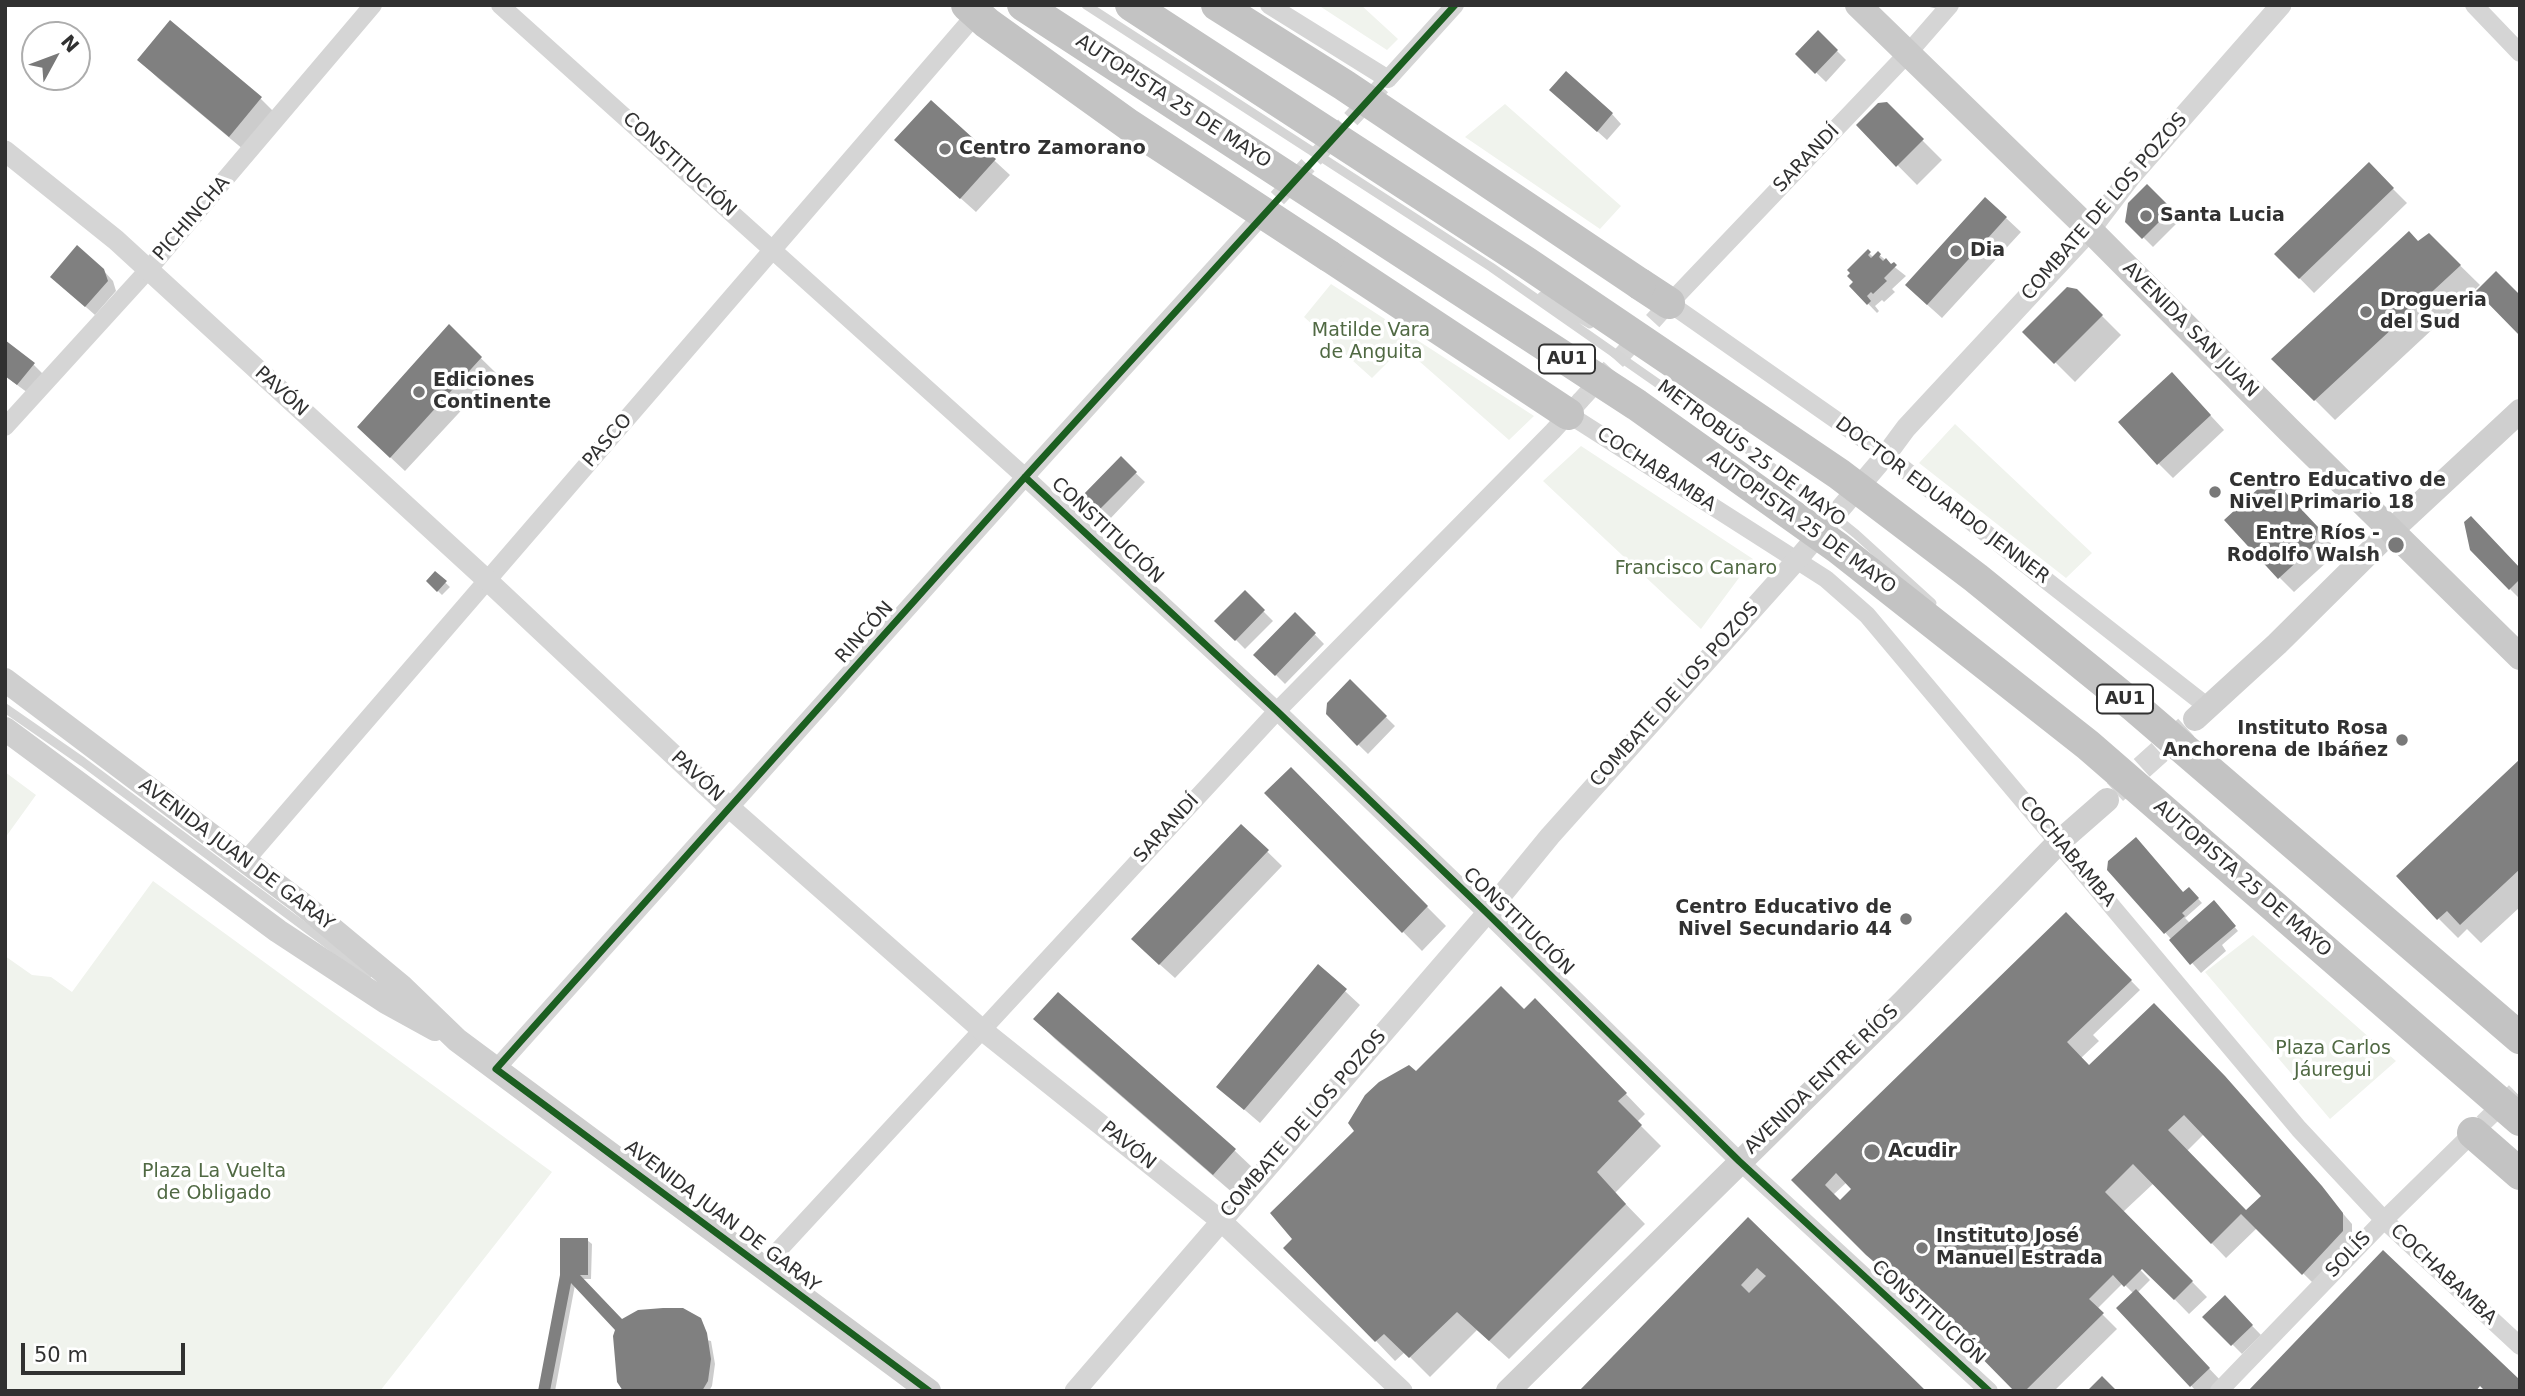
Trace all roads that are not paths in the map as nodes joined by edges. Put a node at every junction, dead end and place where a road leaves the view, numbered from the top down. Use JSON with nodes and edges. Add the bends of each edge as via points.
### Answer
{"nodes":[{"id":1,"x":373,"y":5,"type":"edge"},
{"id":2,"x":500,"y":5,"type":"edge"},
{"id":3,"x":1023,"y":5,"type":"edge"},
{"id":4,"x":1086,"y":5,"type":"edge"},
{"id":5,"x":1131,"y":5,"type":"edge"},
{"id":6,"x":1217,"y":5,"type":"edge"},
{"id":7,"x":1269,"y":5,"type":"edge"},
{"id":8,"x":1455,"y":5,"type":"edge"},
{"id":9,"x":1858,"y":5,"type":"edge"},
{"id":10,"x":1950,"y":5,"type":"edge"},
{"id":11,"x":2281,"y":5,"type":"edge"},
{"id":12,"x":2474,"y":5,"type":"edge"},
{"id":13,"x":969,"y":13,"type":"edge"},
{"id":14,"x":1909,"y":52,"type":"junction"},
{"id":15,"x":2520,"y":52,"type":"edge"},
{"id":16,"x":5,"y":151,"type":"edge"},
{"id":17,"x":1258,"y":220,"type":"tunnel mouth"},
{"id":18,"x":2090,"y":230,"type":"junction"},
{"id":19,"x":773,"y":249,"type":"junction"},
{"id":20,"x":1491,"y":267,"type":"junction"},
{"id":21,"x":148,"y":270,"type":"junction"},
{"id":22,"x":1665,"y":307,"type":"junction"},
{"id":23,"x":1599,"y":329,"type":"dead end"},
{"id":24,"x":1623,"y":342,"type":"dead end"},
{"id":25,"x":1710,"y":385,"type":"junction"},
{"id":26,"x":1574,"y":407,"type":"junction"},
{"id":27,"x":2520,"y":411,"type":"edge"},
{"id":28,"x":5,"y":427,"type":"edge"},
{"id":29,"x":1886,"y":455,"type":"junction"},
{"id":30,"x":1025,"y":477,"type":"junction"},
{"id":31,"x":2392,"y":530,"type":"junction"},
{"id":32,"x":1796,"y":561,"type":"junction"},
{"id":33,"x":488,"y":581,"type":"junction"},
{"id":34,"x":1937,"y":607,"type":"dead end"},
{"id":35,"x":1977,"y":644,"type":"dead end"},
{"id":36,"x":2520,"y":657,"type":"edge"},
{"id":37,"x":5,"y":680,"type":"edge"},
{"id":38,"x":5,"y":708,"type":"edge"},
{"id":39,"x":1277,"y":711,"type":"junction"},
{"id":40,"x":2202,"y":713,"type":"joint"},
{"id":41,"x":5,"y":729,"type":"edge"},
{"id":42,"x":2088,"y":746,"type":"junction"},
{"id":43,"x":2107,"y":800,"type":"tunnel mouth"},
{"id":44,"x":730,"y":808,"type":"junction"},
{"id":45,"x":2059,"y":842,"type":"junction"},
{"id":46,"x":245,"y":861,"type":"junction"},
{"id":47,"x":1487,"y":913,"type":"junction"},
{"id":48,"x":380,"y":983,"type":"dead end"},
{"id":49,"x":391,"y":991,"type":"dead end"},
{"id":50,"x":981,"y":1029,"type":"junction"},
{"id":51,"x":2520,"y":1038,"type":"edge"},
{"id":52,"x":457,"y":1040,"type":"junction"},
{"id":53,"x":496,"y":1069,"type":"junction"},
{"id":54,"x":2520,"y":1120,"type":"edge"},
{"id":55,"x":2478,"y":1128,"type":"joint"},
{"id":56,"x":1739,"y":1161,"type":"junction"},
{"id":57,"x":2520,"y":1174,"type":"edge"},
{"id":58,"x":1220,"y":1220,"type":"junction"},
{"id":59,"x":2384,"y":1220,"type":"junction"},
{"id":60,"x":763,"y":1267,"type":"junction"},
{"id":61,"x":2520,"y":1346,"type":"edge"},
{"id":62,"x":929,"y":1391,"type":"edge"},
{"id":63,"x":1075,"y":1391,"type":"edge"},
{"id":64,"x":1402,"y":1391,"type":"edge"},
{"id":65,"x":1508,"y":1391,"type":"edge"},
{"id":66,"x":1989,"y":1391,"type":"edge"},
{"id":67,"x":2219,"y":1391,"type":"edge"}],
"edges":[{"from":1,"to":21,"type":"street","name":"PICHINCHA"},
{"from":2,"to":19,"type":"street","name":"CONSTITUCIÓN"},
{"from":3,"to":42,"type":"highway","name":"AUTOPISTA 25 DE MAYO","number":"AU1","bridge":true,"via":[[1637,405],[1838,548]]},
{"from":4,"to":20,"type":"lane","name":"METROBÚS 25 DE MAYO","bridge":true},
{"from":5,"to":25,"type":"highway","number":"AU1","bridge":true},
{"from":6,"to":22,"type":"highway","bridge":true,"via":[[1640,284]]},
{"from":7,"to":8,"type":"street","via":[[1388,79]]},
{"from":9,"to":14,"type":"main road","name":"AVENIDA SAN JUAN"},
{"from":10,"to":14,"type":"street","name":"SARANDÍ"},
{"from":11,"to":18,"type":"street","name":"COMBATE DE LOS POZOS","via":[[2131,176]]},
{"from":12,"to":15,"type":"street"},
{"from":13,"to":19,"type":"street","name":"PASCO"},
{"from":13,"to":26,"type":"highway","bridge":true,"via":[[1329,256]]},
{"from":14,"to":18,"type":"main road","name":"AVENIDA SAN JUAN"},
{"from":14,"to":22,"type":"street","name":"SARANDÍ"},
{"from":16,"to":21,"type":"street","name":"PAVÓN"},
{"from":17,"to":30,"type":"street","name":"RINCÓN"},
{"from":18,"to":29,"type":"street","name":"COMBATE DE LOS POZOS"},
{"from":18,"to":31,"type":"main road","name":"AVENIDA SAN JUAN"},
{"from":19,"to":30,"type":"street","name":"CONSTITUCIÓN"},
{"from":19,"to":33,"type":"street","name":"PASCO"},
{"from":20,"to":23,"type":"lane","name":"METROBÚS 25 DE MAYO","bridge":true},
{"from":20,"to":34,"type":"lane","name":"METROBÚS 25 DE MAYO","bridge":true,"via":[[1784,476]]},
{"from":21,"to":28,"type":"street","name":"PICHINCHA"},
{"from":21,"to":33,"type":"street","name":"PAVÓN"},
{"from":22,"to":29,"type":"street","name":"DOCTOR EDUARDO JENNER"},
{"from":24,"to":25,"type":"lane","name":"METROBÚS 25 DE MAYO","bridge":true},
{"from":25,"to":51,"type":"highway","number":"AU1","bridge":true,"via":[[1839,474],[1976,578],[2135,707]]},
{"from":26,"to":32,"type":"street","name":"COCHABAMBA"},
{"from":26,"to":39,"type":"street","name":"SARANDÍ"},
{"from":27,"to":31,"type":"main road"},
{"from":29,"to":32,"type":"street","name":"COMBATE DE LOS POZOS"},
{"from":29,"to":40,"type":"street","name":"DOCTOR EDUARDO JENNER"},
{"from":30,"to":39,"type":"street","name":"CONSTITUCIÓN"},
{"from":30,"to":44,"type":"street","name":"RINCÓN"},
{"from":31,"to":36,"type":"main road","name":"AVENIDA SAN JUAN"},
{"from":31,"to":40,"type":"main road"},
{"from":32,"to":45,"type":"street","name":"COCHABAMBA","via":[[1826,579],[1867,615]]},
{"from":32,"to":47,"type":"street","name":"COMBATE DE LOS POZOS"},
{"from":33,"to":44,"type":"street","name":"PAVÓN"},
{"from":33,"to":46,"type":"street","name":"PASCO"},
{"from":35,"to":42,"type":"lane","bridge":true},
{"from":37,"to":46,"type":"main road","name":"AVENIDA JUAN DE GARAY"},
{"from":38,"to":48,"type":"lane"},
{"from":39,"to":47,"type":"street","name":"CONSTITUCIÓN"},
{"from":39,"to":50,"type":"street","name":"SARANDÍ"},
{"from":41,"to":52,"type":"main road","name":"AVENIDA JUAN DE GARAY","via":[[278,931],[386,1002]]},
{"from":42,"to":54,"type":"highway","name":"AUTOPISTA 25 DE MAYO","number":"AU1","bridge":true},
{"from":43,"to":45,"type":"main road","name":"AVENIDA ENTRE RÍOS"},
{"from":44,"to":50,"type":"street","name":"PAVÓN"},
{"from":44,"to":53,"type":"street","name":"RINCÓN"},
{"from":45,"to":56,"type":"main road","name":"AVENIDA ENTRE RÍOS"},
{"from":45,"to":59,"type":"street","name":"COCHABAMBA","via":[[2299,1129]]},
{"from":46,"to":52,"type":"main road","name":"AVENIDA JUAN DE GARAY","via":[[367,957]]},
{"from":47,"to":56,"type":"street","name":"CONSTITUCIÓN"},
{"from":47,"to":58,"type":"street","name":"COMBATE DE LOS POZOS"},
{"from":49,"to":52,"type":"lane"},
{"from":50,"to":58,"type":"street","name":"PAVÓN"},
{"from":50,"to":60,"type":"street","name":"SARANDÍ"},
{"from":52,"to":53,"type":"main road","name":"AVENIDA JUAN DE GARAY"},
{"from":53,"to":60,"type":"main road","name":"AVENIDA JUAN DE GARAY"},
{"from":55,"to":57,"type":"highway"},
{"from":55,"to":59,"type":"street","name":"SOLÍS"},
{"from":56,"to":65,"type":"main road","name":"AVENIDA ENTRE RÍOS"},
{"from":56,"to":66,"type":"street","name":"CONSTITUCIÓN"},
{"from":58,"to":63,"type":"street","name":"COMBATE DE LOS POZOS"},
{"from":58,"to":64,"type":"street","name":"PAVÓN"},
{"from":59,"to":61,"type":"street","name":"COCHABAMBA"},
{"from":59,"to":67,"type":"street","name":"SOLÍS"},
{"from":60,"to":62,"type":"main road","name":"AVENIDA JUAN DE GARAY"}]}
